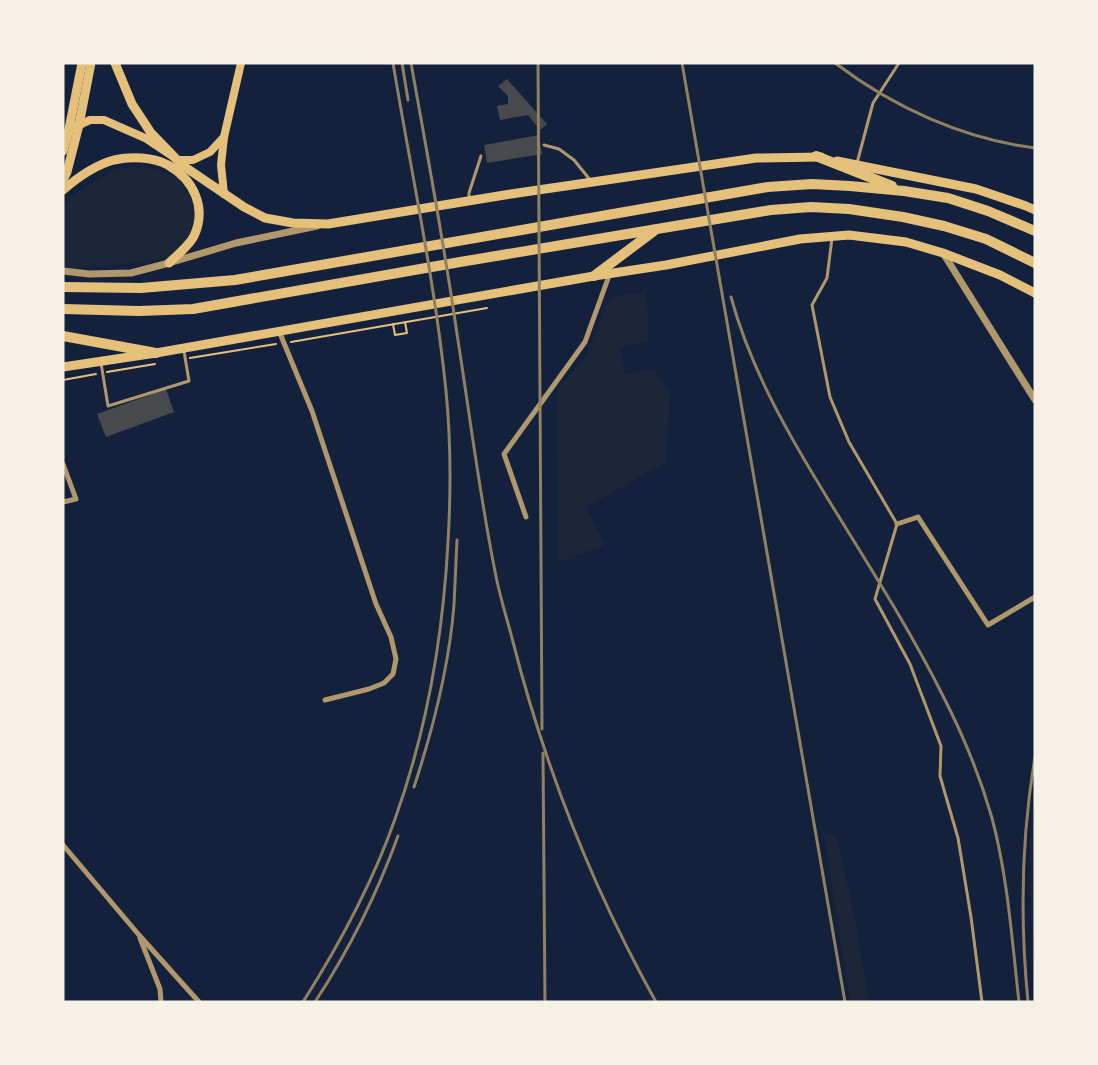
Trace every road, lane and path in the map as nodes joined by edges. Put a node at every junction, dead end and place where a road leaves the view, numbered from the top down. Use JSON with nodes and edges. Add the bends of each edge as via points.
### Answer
{"nodes":[{"id":1,"x":82,"y":63,"type":"edge"},
{"id":2,"x":91,"y":63,"type":"edge"},
{"id":3,"x":115,"y":63,"type":"edge"},
{"id":4,"x":241,"y":63,"type":"edge"},
{"id":5,"x":899,"y":63,"type":"edge"},
{"id":6,"x":79,"y":125,"type":"junction"},
{"id":7,"x":69,"y":129,"type":"junction"},
{"id":8,"x":224,"y":137,"type":"junction"},
{"id":9,"x":544,"y":145,"type":"dead end"},
{"id":10,"x":63,"y":151,"type":"edge"},
{"id":11,"x":481,"y":156,"type":"dead end"},
{"id":12,"x":816,"y":156,"type":"junction"},
{"id":13,"x":178,"y":160,"type":"junction"},
{"id":14,"x":857,"y":165,"type":"junction"},
{"id":15,"x":63,"y":180,"type":"edge"},
{"id":16,"x":592,"y":183,"type":"junction"},
{"id":17,"x":63,"y":190,"type":"edge"},
{"id":18,"x":904,"y":190,"type":"junction"},
{"id":19,"x":224,"y":194,"type":"junction"},
{"id":20,"x":470,"y":201,"type":"junction"},
{"id":21,"x":1035,"y":210,"type":"edge"},
{"id":22,"x":328,"y":224,"type":"junction"},
{"id":23,"x":657,"y":229,"type":"junction"},
{"id":24,"x":1035,"y":231,"type":"edge"},
{"id":25,"x":832,"y":236,"type":"junction"},
{"id":26,"x":944,"y":253,"type":"junction"},
{"id":27,"x":169,"y":263,"type":"junction"},
{"id":28,"x":1035,"y":263,"type":"edge"},
{"id":29,"x":63,"y":271,"type":"edge"},
{"id":30,"x":610,"y":273,"type":"junction"},
{"id":31,"x":594,"y":276,"type":"junction"},
{"id":32,"x":63,"y":287,"type":"edge"},
{"id":33,"x":1035,"y":293,"type":"edge"},
{"id":34,"x":63,"y":309,"type":"edge"},
{"id":35,"x":405,"y":322,"type":"dead end"},
{"id":36,"x":393,"y":324,"type":"dead end"},
{"id":37,"x":279,"y":331,"type":"junction"},
{"id":38,"x":63,"y":336,"type":"edge"},
{"id":39,"x":183,"y":348,"type":"junction"},
{"id":40,"x":156,"y":353,"type":"junction"},
{"id":41,"x":100,"y":361,"type":"junction"},
{"id":42,"x":63,"y":367,"type":"edge"},
{"id":43,"x":1035,"y":400,"type":"edge"},
{"id":44,"x":63,"y":464,"type":"edge"},
{"id":45,"x":63,"y":502,"type":"edge"},
{"id":46,"x":526,"y":517,"type":"dead end"},
{"id":47,"x":897,"y":524,"type":"junction"},
{"id":48,"x":1035,"y":597,"type":"edge"},
{"id":49,"x":325,"y":700,"type":"dead end"},
{"id":50,"x":63,"y":845,"type":"edge"},
{"id":51,"x":139,"y":934,"type":"junction"},
{"id":52,"x":161,"y":1002,"type":"edge"},
{"id":53,"x":199,"y":1002,"type":"edge"},
{"id":54,"x":982,"y":1002,"type":"edge"}],
"edges":[{"from":1,"to":7,"type":"highway"},
{"from":2,"to":6,"type":"highway"},
{"from":3,"to":13,"type":"highway","via":[[132,104],[151,133]]},
{"from":4,"to":8,"type":"main road"},
{"from":5,"to":14,"type":"lane","via":[[873,103]]},
{"from":6,"to":7,"type":"main road"},
{"from":6,"to":13,"type":"main road","via":[[104,120],[145,138]]},
{"from":6,"to":15,"type":"highway"},
{"from":7,"to":10,"type":"highway"},
{"from":8,"to":13,"type":"main road","via":[[210,152],[193,160]]},
{"from":8,"to":19,"type":"main road"},
{"from":9,"to":16,"type":"lane","via":[[559,149],[574,160]]},
{"from":11,"to":20,"type":"lane"},
{"from":12,"to":14,"type":"highway"},
{"from":12,"to":16,"type":"highway","via":[[756,158]]},
{"from":12,"to":18,"type":"highway"},
{"from":13,"to":19,"type":"highway"},
{"from":14,"to":21,"type":"highway","via":[[976,189]]},
{"from":16,"to":20,"type":"highway"},
{"from":17,"to":27,"type":"highway","via":[[113,160],[135,158],[168,165],[194,190],[199,222],[193,238]]},
{"from":18,"to":24,"type":"highway","via":[[948,198]]},
{"from":18,"to":32,"type":"highway","via":[[812,184],[768,187],[235,280],[141,288]]},
{"from":19,"to":22,"type":"highway","via":[[265,218]]},
{"from":20,"to":22,"type":"highway"},
{"from":22,"to":27,"type":"street","via":[[236,243]]},
{"from":23,"to":28,"type":"highway","via":[[771,210],[849,209],[944,226],[986,239]]},
{"from":23,"to":31,"type":"highway"},
{"from":23,"to":34,"type":"highway","via":[[193,309]]},
{"from":25,"to":26,"type":"highway","via":[[906,242]]},
{"from":25,"to":30,"type":"highway"},
{"from":25,"to":47,"type":"lane","via":[[827,278],[812,305],[830,397],[849,442]]},
{"from":26,"to":33,"type":"highway"},
{"from":26,"to":43,"type":"street"},
{"from":27,"to":29,"type":"street","via":[[131,273]]},
{"from":30,"to":31,"type":"highway"},
{"from":30,"to":46,"type":"street","via":[[585,342],[504,454]]},
{"from":31,"to":37,"type":"highway"},
{"from":35,"to":36,"type":"path","via":[[407,333],[394,335]]},
{"from":37,"to":39,"type":"highway"},
{"from":37,"to":49,"type":"street","via":[[312,411],[396,659],[393,674],[384,683]]},
{"from":38,"to":40,"type":"highway"},
{"from":39,"to":40,"type":"highway"},
{"from":39,"to":41,"type":"lane","via":[[189,381],[108,406]]},
{"from":40,"to":41,"type":"highway"},
{"from":41,"to":42,"type":"highway"},
{"from":44,"to":45,"type":"street","via":[[76,499]]},
{"from":47,"to":48,"type":"street","via":[[918,517],[988,625]]},
{"from":47,"to":54,"type":"lane","via":[[874,599],[910,664],[941,746],[940,776],[958,838]]},
{"from":50,"to":51,"type":"street"},
{"from":51,"to":52,"type":"street","via":[[160,989]]},
{"from":51,"to":53,"type":"street"}]}
